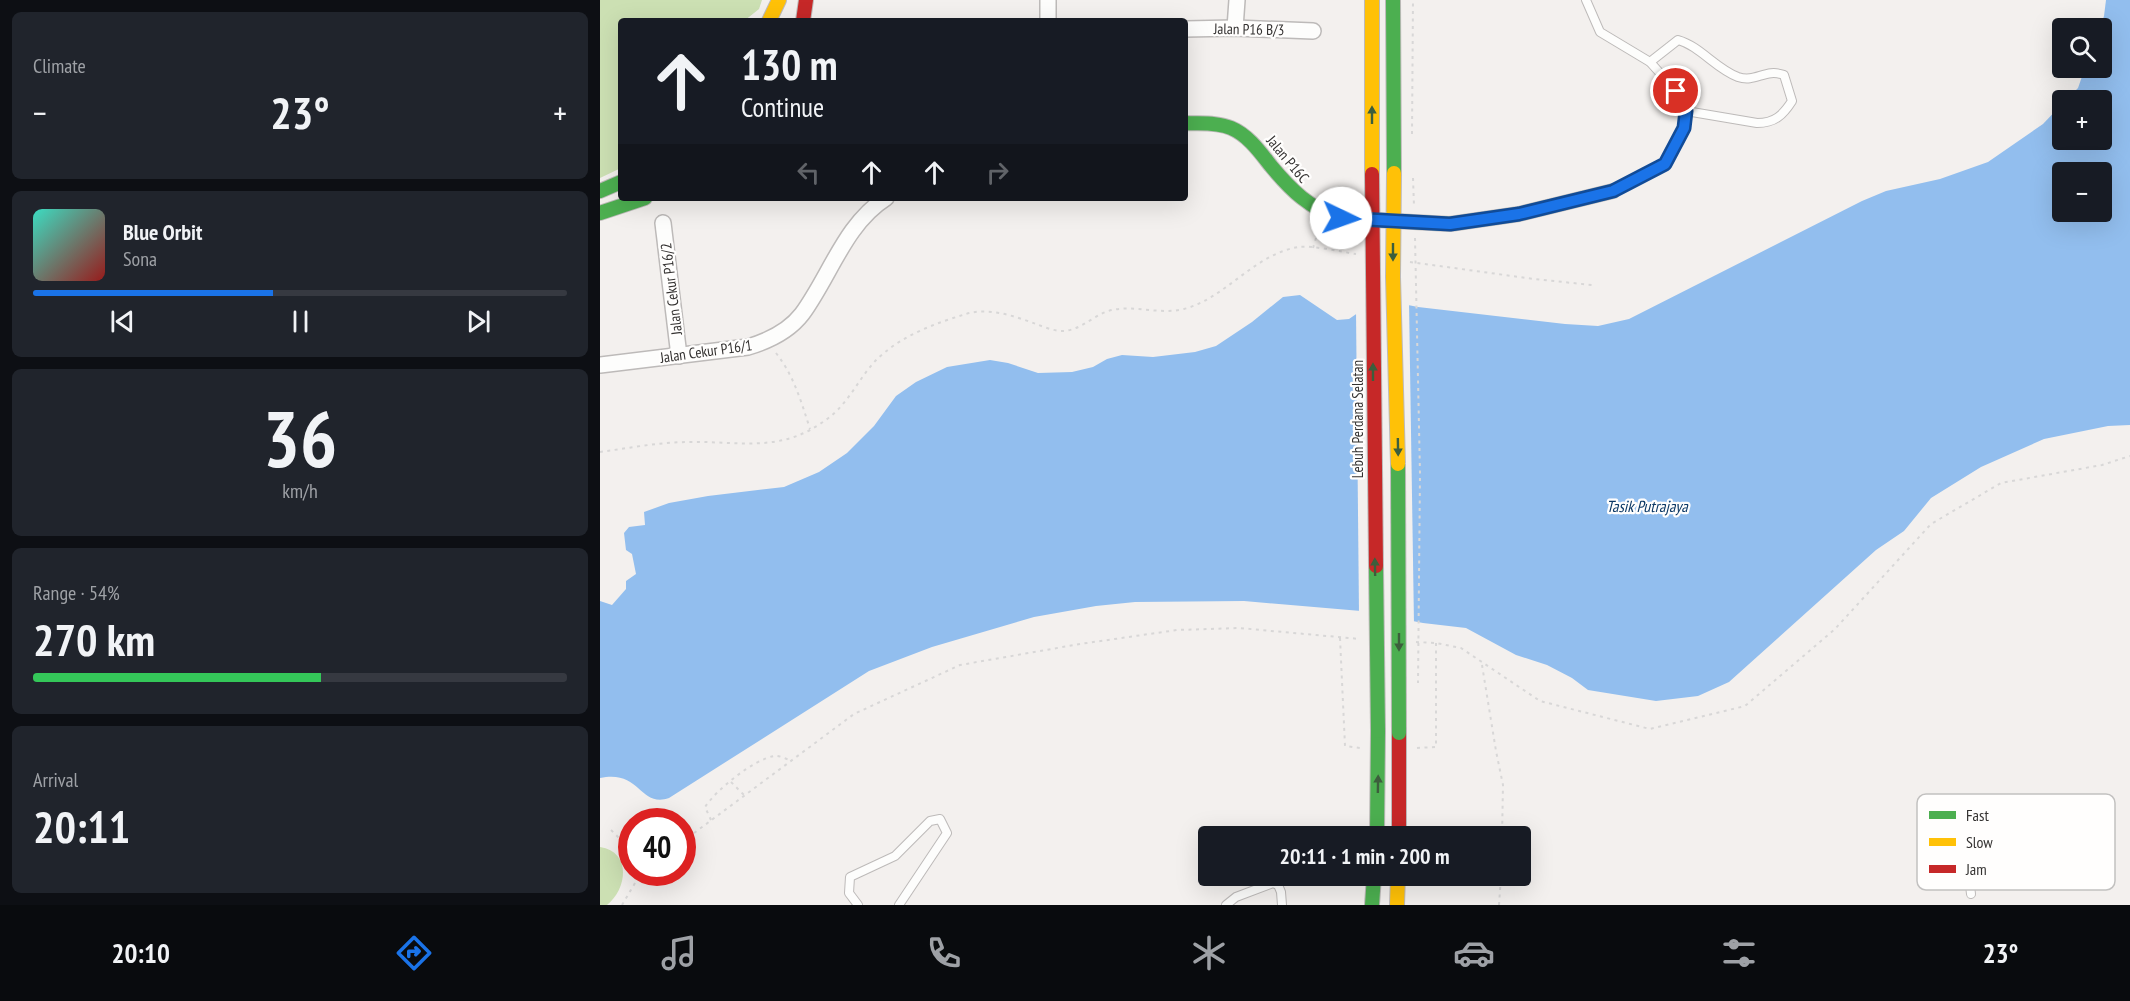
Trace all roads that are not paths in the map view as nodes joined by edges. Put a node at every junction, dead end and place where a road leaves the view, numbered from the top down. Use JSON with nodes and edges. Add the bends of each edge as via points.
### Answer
{"nodes":[{"id":1,"x":779,"y":0,"type":"edge"},
{"id":2,"x":806,"y":0,"type":"edge"},
{"id":3,"x":1048,"y":0,"type":"edge"},
{"id":4,"x":1237,"y":0,"type":"edge"},
{"id":5,"x":1372,"y":0,"type":"edge"},
{"id":6,"x":1393,"y":0,"type":"edge"},
{"id":7,"x":1586,"y":0,"type":"edge"},
{"id":8,"x":770,"y":18,"type":"edge"},
{"id":9,"x":803,"y":18,"type":"edge"},
{"id":10,"x":1048,"y":18,"type":"edge"},
{"id":11,"x":1235,"y":28,"type":"junction"},
{"id":12,"x":1188,"y":29,"type":"edge"},
{"id":13,"x":1313,"y":31,"type":"dead end"},
{"id":14,"x":1650,"y":62,"type":"junction"},
{"id":15,"x":1686,"y":111,"type":"junction"},
{"id":16,"x":1188,"y":123,"type":"edge"},
{"id":17,"x":618,"y":183,"type":"edge"},
{"id":18,"x":600,"y":191,"type":"edge"},
{"id":19,"x":1613,"y":191,"type":"joint"},
{"id":20,"x":636,"y":201,"type":"edge"},
{"id":21,"x":882,"y":201,"type":"edge"},
{"id":22,"x":600,"y":213,"type":"edge"},
{"id":23,"x":663,"y":223,"type":"dead end"},
{"id":24,"x":679,"y":356,"type":"junction"},
{"id":25,"x":600,"y":365,"type":"edge"},
{"id":26,"x":1377,"y":826,"type":"edge"},
{"id":27,"x":1399,"y":826,"type":"edge"},
{"id":28,"x":1373,"y":886,"type":"edge"},
{"id":29,"x":1398,"y":886,"type":"edge"},
{"id":30,"x":1971,"y":890,"type":"edge"},
{"id":31,"x":1971,"y":894,"type":"dead end"},
{"id":32,"x":1230,"y":904,"type":"edge"},
{"id":33,"x":858,"y":905,"type":"edge"},
{"id":34,"x":899,"y":905,"type":"edge"},
{"id":35,"x":1282,"y":905,"type":"edge"},
{"id":36,"x":1372,"y":905,"type":"edge"},
{"id":37,"x":1397,"y":905,"type":"edge"}],
"edges":[{"from":1,"to":8,"type":"main road"},
{"from":2,"to":9,"type":"main road"},
{"from":3,"to":10,"type":"street"},
{"from":4,"to":11,"type":"street"},
{"from":26,"to":5,"type":"main road","name":"Lebuh Perdana Selatan","one_way":true,"bridge":true},
{"from":6,"to":27,"type":"main road","one_way":true,"bridge":true},
{"from":7,"to":14,"type":"lane","via":[[1600,32]]},
{"from":11,"to":12,"type":"street","name":"Jalan P16 B/3"},
{"from":11,"to":13,"type":"street","name":"Jalan P16 B/3"},
{"from":14,"to":15,"type":"lane","via":[[1676,91]]},
{"from":14,"to":15,"type":"lane","via":[[1678,40],[1687,42],[1738,77],[1752,79],[1773,71],[1784,75],[1792,100],[1783,115],[1768,123]]},
{"from":15,"to":19,"type":"lane","via":[[1684,128],[1665,164]]},
{"from":16,"to":19,"type":"main road","name":"Jalan P16C","via":[[1220,125],[1239,132],[1251,141],[1293,193],[1312,208],[1341,218],[1450,224],[1519,214]]},
{"from":17,"to":18,"type":"main road"},
{"from":20,"to":22,"type":"main road"},
{"from":21,"to":24,"type":"street","name":"Jalan Cekur P16/1","via":[[859,221],[802,315],[787,329],[748,347]]},
{"from":23,"to":24,"type":"street","name":"Jalan Cekur P16/2"},
{"from":24,"to":25,"type":"street","name":"Jalan Cekur P16/1"},
{"from":28,"to":36,"type":"main road"},
{"from":29,"to":37,"type":"main road"},
{"from":30,"to":31,"type":"lane"},
{"from":32,"to":35,"type":"lane","via":[[1236,897],[1273,883],[1278,885]]},
{"from":33,"to":34,"type":"lane","via":[[849,893],[850,877],[895,856],[930,821],[940,819],[947,832]]}]}
